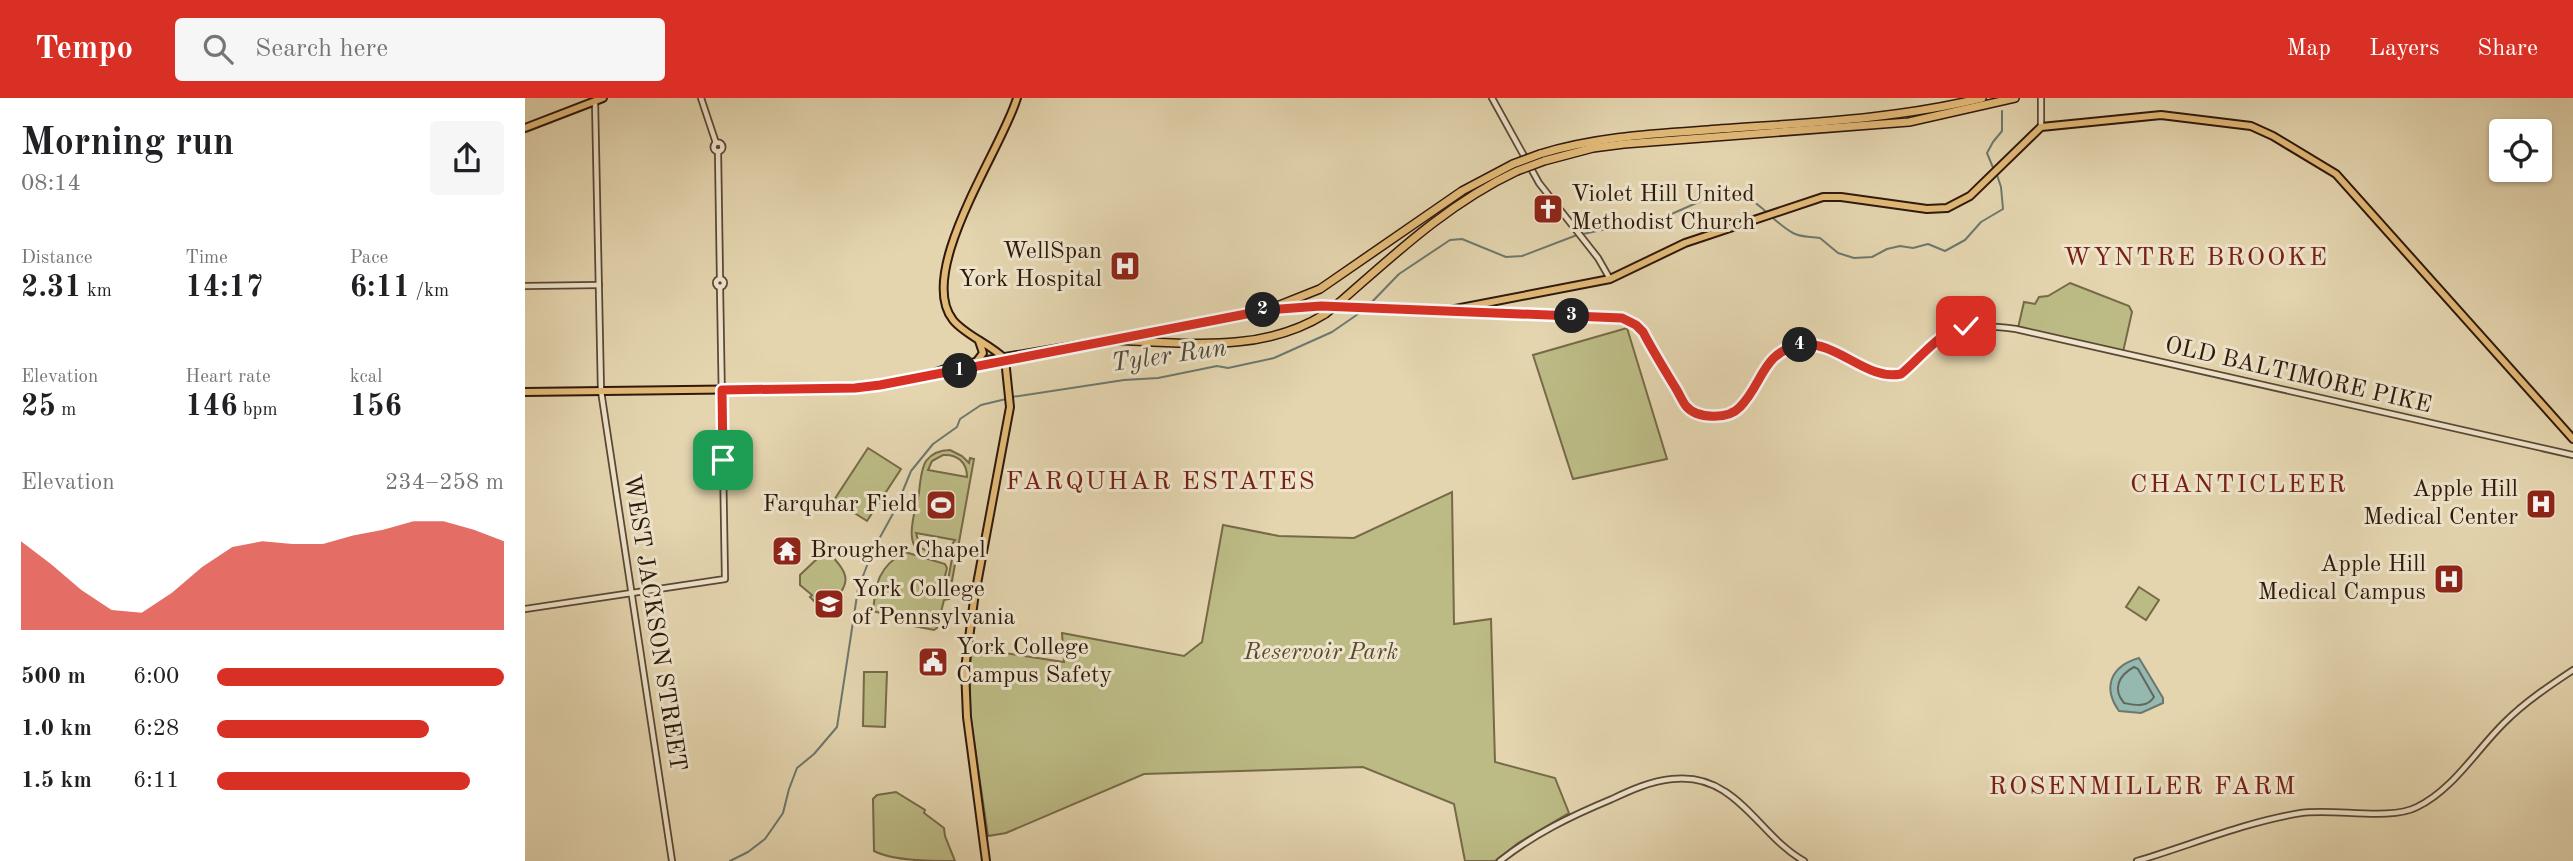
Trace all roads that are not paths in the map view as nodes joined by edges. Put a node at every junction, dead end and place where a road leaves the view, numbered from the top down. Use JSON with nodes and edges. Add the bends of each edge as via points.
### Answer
{"nodes":[{"id":1,"x":603,"y":98,"type":"edge"},
{"id":2,"x":701,"y":98,"type":"edge"},
{"id":3,"x":1017,"y":98,"type":"edge"},
{"id":4,"x":1492,"y":98,"type":"edge"},
{"id":5,"x":1982,"y":98,"type":"edge"},
{"id":6,"x":2015,"y":98,"type":"edge"},
{"id":7,"x":2041,"y":98,"type":"edge"},
{"id":8,"x":595,"y":101,"type":"junction"},
{"id":9,"x":2041,"y":127,"type":"junction"},
{"id":10,"x":525,"y":128,"type":"edge"},
{"id":11,"x":1542,"y":157,"type":"junction"},
{"id":12,"x":1515,"y":168,"type":"junction"},
{"id":13,"x":1610,"y":279,"type":"junction"},
{"id":14,"x":599,"y":285,"type":"junction"},
{"id":15,"x":525,"y":286,"type":"edge"},
{"id":16,"x":1267,"y":310,"type":"junction"},
{"id":17,"x":1451,"y":310,"type":"junction"},
{"id":18,"x":975,"y":336,"type":"junction"},
{"id":19,"x":1108,"y":341,"type":"junction"},
{"id":20,"x":1005,"y":359,"type":"junction"},
{"id":21,"x":975,"y":362,"type":"junction"},
{"id":22,"x":929,"y":375,"type":"junction"},
{"id":23,"x":722,"y":390,"type":"junction"},
{"id":24,"x":601,"y":391,"type":"junction"},
{"id":25,"x":525,"y":392,"type":"edge"},
{"id":26,"x":2573,"y":439,"type":"edge"},
{"id":27,"x":2573,"y":455,"type":"edge"},
{"id":28,"x":631,"y":593,"type":"junction"},
{"id":29,"x":525,"y":609,"type":"edge"},
{"id":30,"x":2573,"y":670,"type":"edge"},
{"id":31,"x":672,"y":861,"type":"edge"},
{"id":32,"x":986,"y":861,"type":"edge"},
{"id":33,"x":1500,"y":861,"type":"edge"},
{"id":34,"x":1804,"y":861,"type":"edge"},
{"id":35,"x":2137,"y":861,"type":"edge"}],
"edges":[{"from":1,"to":8,"type":"main road"},
{"from":2,"to":23,"type":"street","via":[[718,151],[720,279],[716,283],[720,287]]},
{"from":3,"to":18,"type":"main road","via":[[964,210],[948,263],[945,292],[949,313]]},
{"from":4,"to":13,"type":"street","via":[[1539,183]]},
{"from":5,"to":11,"type":"highway","via":[[1882,117],[1606,138]]},
{"from":6,"to":11,"type":"highway","via":[[1909,121],[1624,144]]},
{"from":7,"to":9,"type":"street"},
{"from":8,"to":10,"type":"main road"},
{"from":8,"to":14,"type":"street","name":"WEST JACKSON STREET"},
{"from":9,"to":13,"type":"main road","via":[[1963,201],[1937,210],[1839,196],[1812,200],[1685,243]]},
{"from":9,"to":26,"type":"main road","via":[[2161,115],[2241,123],[2285,143],[2336,174]]},
{"from":11,"to":12,"type":"highway","bridge":true},
{"from":12,"to":16,"type":"highway","via":[[1462,191],[1320,289]]},
{"from":12,"to":19,"type":"highway","bridge":true,"via":[[1444,213],[1325,314],[1297,329],[1252,342]]},
{"from":13,"to":17,"type":"main road"},
{"from":14,"to":15,"type":"street"},
{"from":14,"to":24,"type":"street","name":"WEST JACKSON STREET"},
{"from":16,"to":17,"type":"main road","via":[[1313,306]]},
{"from":16,"to":19,"type":"main road"},
{"from":17,"to":27,"type":"street","name":"OLD BALTIMORE PIKE","via":[[1627,320],[1643,332],[1686,406],[1710,416],[1739,409],[1781,350],[1810,344],[1894,376],[1959,327],[1982,324]]},
{"from":18,"to":20,"type":"main road"},
{"from":18,"to":21,"type":"main road","via":[[983,353]]},
{"from":19,"to":20,"type":"main road"},
{"from":20,"to":21,"type":"main road"},
{"from":20,"to":22,"type":"main road"},
{"from":20,"to":32,"type":"main road","via":[[1010,398],[965,669]]},
{"from":21,"to":22,"type":"main road"},
{"from":22,"to":23,"type":"main road","via":[[855,388]]},
{"from":23,"to":24,"type":"main road"},
{"from":23,"to":28,"type":"street","via":[[725,579]]},
{"from":24,"to":25,"type":"main road"},
{"from":24,"to":28,"type":"street","name":"WEST JACKSON STREET"},
{"from":28,"to":29,"type":"street"},
{"from":28,"to":31,"type":"street","name":"WEST JACKSON STREET"},
{"from":30,"to":35,"type":"street","via":[[2522,706],[2442,790],[2415,809],[2302,813]]},
{"from":33,"to":34,"type":"street","via":[[1548,828],[1638,788],[1675,778],[1721,789]]}]}
